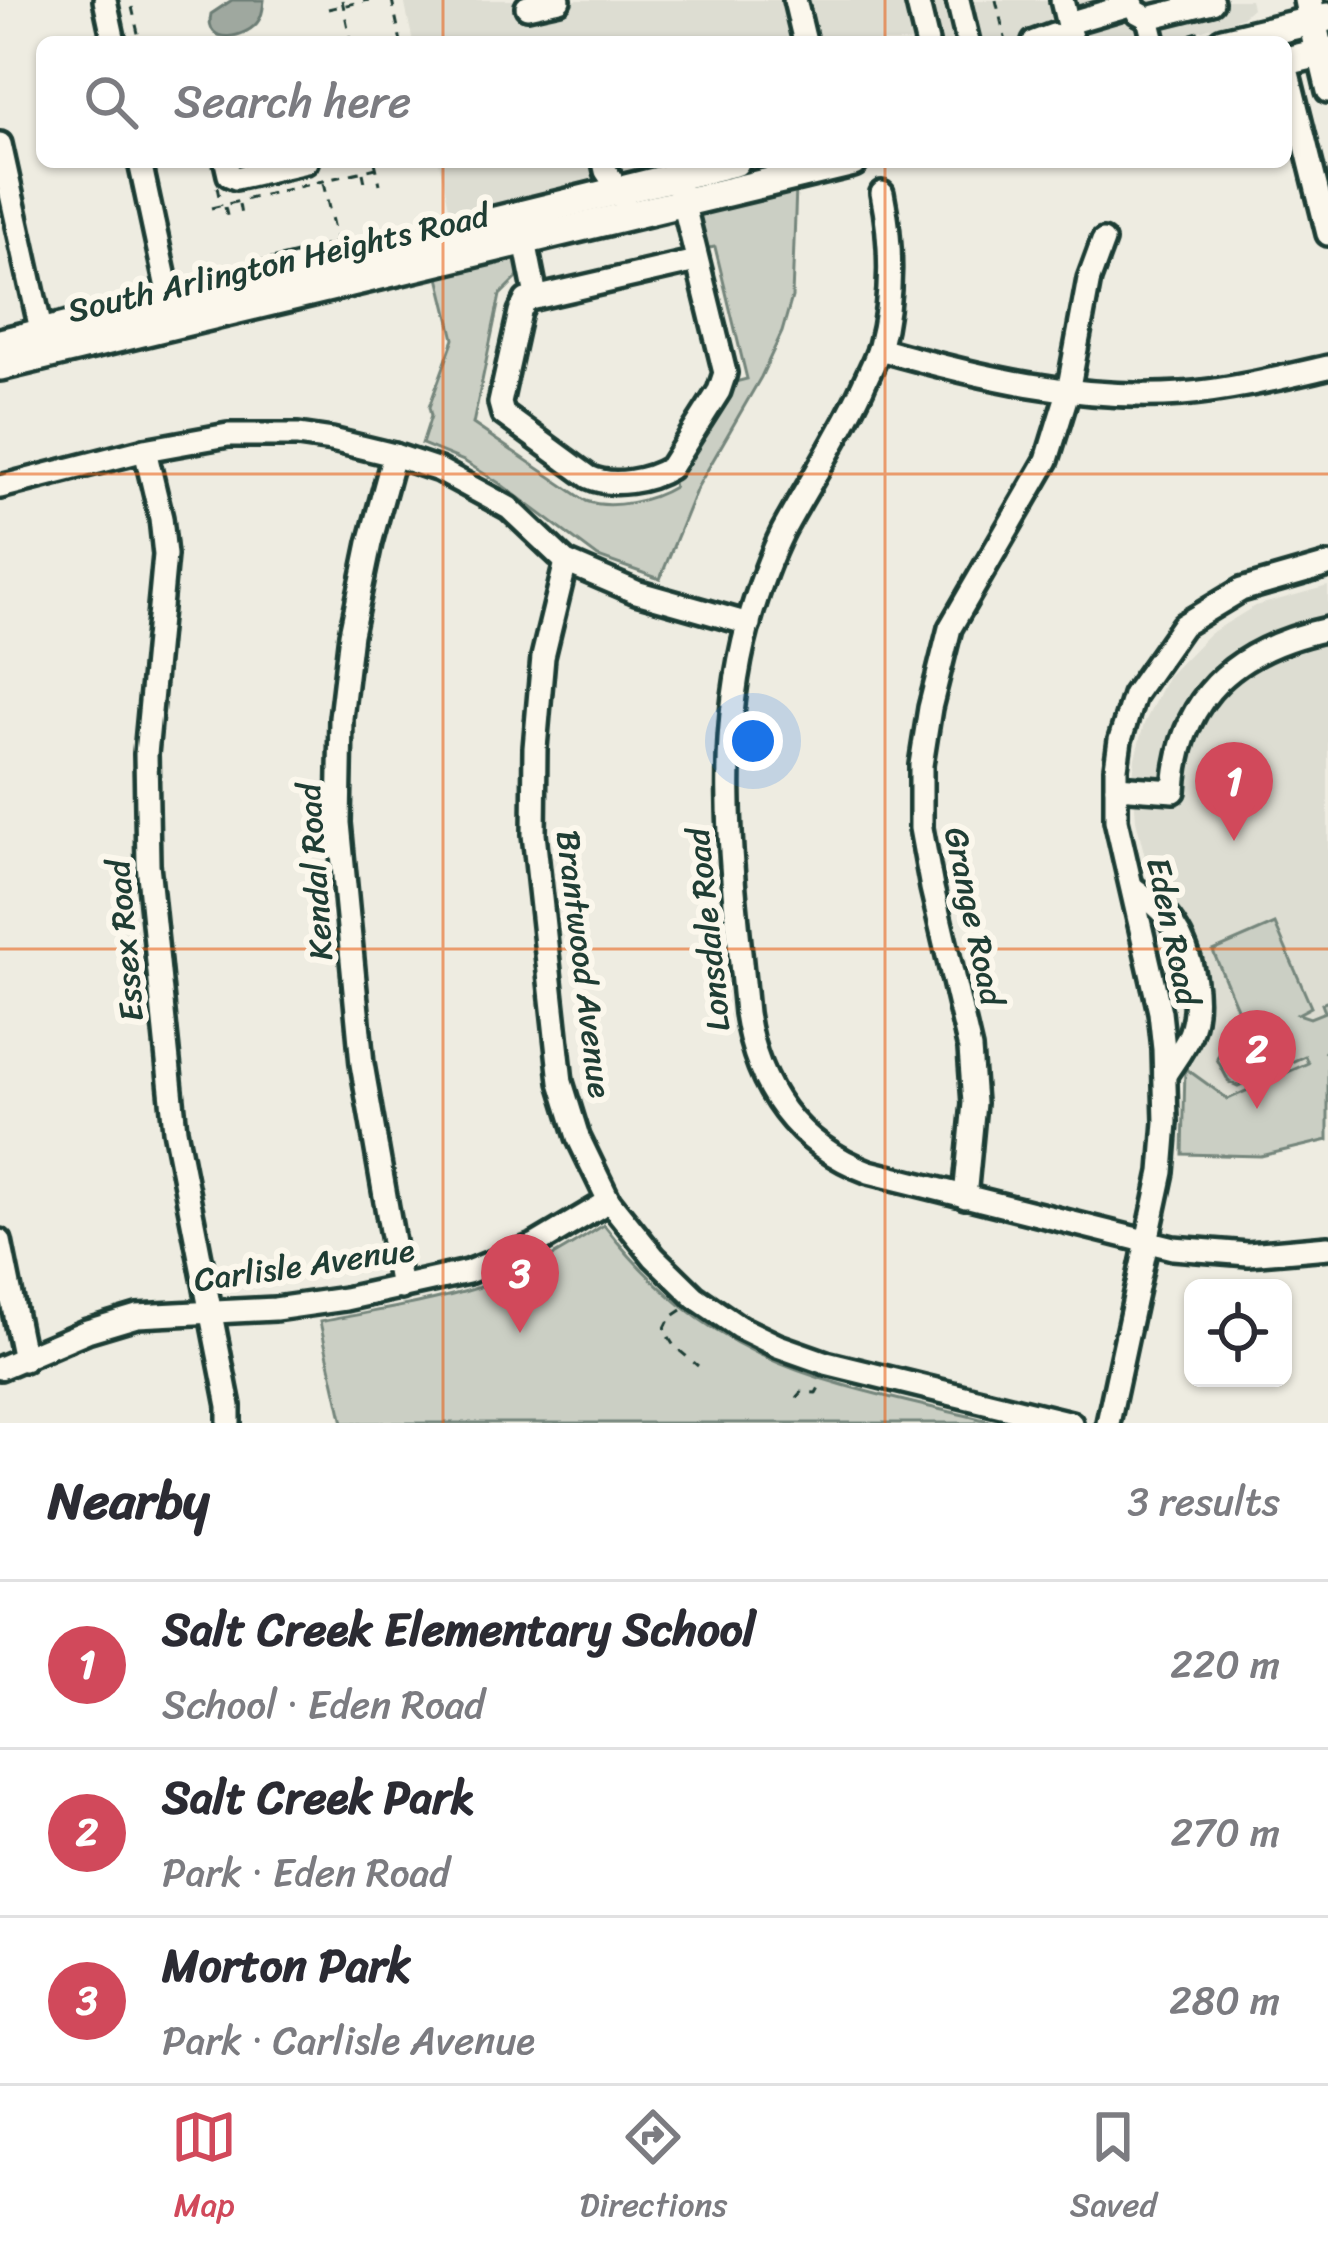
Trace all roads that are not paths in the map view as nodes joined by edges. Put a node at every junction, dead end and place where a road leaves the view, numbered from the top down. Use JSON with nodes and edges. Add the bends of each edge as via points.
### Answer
{"nodes":[{"id":1,"x":105,"y":0,"type":"edge"},
{"id":2,"x":560,"y":0,"type":"edge"},
{"id":3,"x":795,"y":0,"type":"edge"},
{"id":4,"x":917,"y":0,"type":"edge"},
{"id":5,"x":955,"y":0,"type":"edge"},
{"id":6,"x":1062,"y":0,"type":"edge"},
{"id":7,"x":1271,"y":0,"type":"edge"},
{"id":8,"x":1212,"y":1,"type":"edge"},
{"id":9,"x":527,"y":7,"type":"dead end"},
{"id":10,"x":1138,"y":7,"type":"edge"},
{"id":11,"x":1316,"y":13,"type":"edge"},
{"id":12,"x":1071,"y":34,"type":"edge"},
{"id":13,"x":1279,"y":35,"type":"edge"},
{"id":14,"x":113,"y":36,"type":"edge"},
{"id":15,"x":804,"y":36,"type":"edge"},
{"id":16,"x":926,"y":36,"type":"edge"},
{"id":17,"x":964,"y":36,"type":"edge"},
{"id":18,"x":1151,"y":36,"type":"edge"},
{"id":19,"x":1222,"y":36,"type":"edge"},
{"id":20,"x":1324,"y":52,"type":"edge"},
{"id":21,"x":1292,"y":61,"type":"edge"},
{"id":22,"x":1292,"y":87,"type":"edge"},
{"id":23,"x":1328,"y":91,"type":"edge"},
{"id":24,"x":0,"y":144,"type":"edge"},
{"id":25,"x":148,"y":168,"type":"edge"},
{"id":26,"x":227,"y":168,"type":"edge"},
{"id":27,"x":280,"y":168,"type":"edge"},
{"id":28,"x":723,"y":168,"type":"edge"},
{"id":29,"x":811,"y":168,"type":"edge"},
{"id":30,"x":624,"y":189,"type":"edge"},
{"id":31,"x":680,"y":189,"type":"junction"},
{"id":32,"x":882,"y":193,"type":"dead end"},
{"id":33,"x":8,"y":222,"type":"edge"},
{"id":34,"x":522,"y":228,"type":"junction"},
{"id":35,"x":1328,"y":234,"type":"edge"},
{"id":36,"x":1103,"y":241,"type":"dead end"},
{"id":37,"x":696,"y":260,"type":"junction"},
{"id":38,"x":536,"y":296,"type":"junction"},
{"id":39,"x":172,"y":313,"type":"junction"},
{"id":40,"x":0,"y":343,"type":"edge"},
{"id":41,"x":44,"y":344,"type":"junction"},
{"id":42,"x":879,"y":349,"type":"junction"},
{"id":43,"x":0,"y":365,"type":"edge"},
{"id":44,"x":1328,"y":367,"type":"edge"},
{"id":45,"x":1068,"y":392,"type":"junction"},
{"id":46,"x":146,"y":450,"type":"junction"},
{"id":47,"x":394,"y":455,"type":"junction"},
{"id":48,"x":0,"y":488,"type":"edge"},
{"id":49,"x":566,"y":562,"type":"junction"},
{"id":50,"x":1328,"y":565,"type":"edge"},
{"id":51,"x":748,"y":624,"type":"junction"},
{"id":52,"x":1328,"y":629,"type":"edge"},
{"id":53,"x":1116,"y":787,"type":"junction"},
{"id":54,"x":1132,"y":887,"type":"junction"},
{"id":55,"x":1165,"y":1075,"type":"junction"},
{"id":56,"x":965,"y":1197,"type":"junction"},
{"id":57,"x":610,"y":1201,"type":"junction"},
{"id":58,"x":0,"y":1241,"type":"edge"},
{"id":59,"x":1148,"y":1241,"type":"junction"},
{"id":60,"x":1328,"y":1247,"type":"edge"},
{"id":61,"x":401,"y":1288,"type":"junction"},
{"id":62,"x":210,"y":1313,"type":"junction"},
{"id":63,"x":24,"y":1360,"type":"junction"},
{"id":64,"x":0,"y":1368,"type":"edge"},
{"id":65,"x":229,"y":1423,"type":"edge"},
{"id":66,"x":1071,"y":1423,"type":"edge"},
{"id":67,"x":1108,"y":1423,"type":"edge"}],
"edges":[{"from":1,"to":14,"type":"street"},
{"from":2,"to":9,"type":"street"},
{"from":3,"to":15,"type":"street"},
{"from":4,"to":16,"type":"street"},
{"from":5,"to":17,"type":"street"},
{"from":6,"to":12,"type":"street"},
{"from":7,"to":13,"type":"main road"},
{"from":8,"to":10,"type":"street"},
{"from":8,"to":19,"type":"street"},
{"from":10,"to":12,"type":"street"},
{"from":10,"to":18,"type":"street"},
{"from":11,"to":13,"type":"main road"},
{"from":11,"to":20,"type":"main road"},
{"from":13,"to":19,"type":"main road"},
{"from":20,"to":21,"type":"main road"},
{"from":20,"to":23,"type":"street"},
{"from":22,"to":35,"type":"street"},
{"from":24,"to":33,"type":"street"},
{"from":25,"to":39,"type":"street"},
{"from":26,"to":27,"type":"street","via":[[236,178]]},
{"from":28,"to":31,"type":"main road","name":"South Arlington Heights Road"},
{"from":29,"to":31,"type":"main road","name":"South Arlington Heights Road"},
{"from":30,"to":31,"type":"main road","name":"South Arlington Heights Road"},
{"from":30,"to":34,"type":"main road","name":"South Arlington Heights Road"},
{"from":31,"to":37,"type":"street"},
{"from":32,"to":42,"type":"street","name":"Lonsdale Road","via":[[889,268]]},
{"from":33,"to":41,"type":"street"},
{"from":34,"to":38,"type":"street"},
{"from":34,"to":39,"type":"main road","name":"South Arlington Heights Road"},
{"from":36,"to":45,"type":"street","name":"Grange Road"},
{"from":37,"to":38,"type":"street"},
{"from":37,"to":38,"type":"street","via":[[724,381],[661,474],[601,483],[503,414],[520,311]]},
{"from":39,"to":41,"type":"main road","name":"South Arlington Heights Road"},
{"from":40,"to":41,"type":"main road","name":"South Arlington Heights Road"},
{"from":41,"to":43,"type":"main road","name":"South Arlington Heights Road"},
{"from":42,"to":45,"type":"street"},
{"from":42,"to":51,"type":"street","name":"Lonsdale Road","via":[[782,535]]},
{"from":44,"to":45,"type":"street","via":[[1182,394]]},
{"from":45,"to":56,"type":"street","name":"Grange Road","via":[[1047,460],[950,628],[921,765],[921,828],[970,1049]]},
{"from":46,"to":47,"type":"street","via":[[228,434],[298,435]]},
{"from":46,"to":48,"type":"street"},
{"from":46,"to":62,"type":"street","name":"Essex Road","via":[[165,555],[146,754],[148,864],[175,1130]]},
{"from":47,"to":49,"type":"street","via":[[509,508]]},
{"from":47,"to":61,"type":"street","name":"Kendal Road","via":[[351,634],[339,823],[362,1064]]},
{"from":49,"to":51,"type":"street"},
{"from":49,"to":57,"type":"street","name":"Brantwood Avenue","via":[[543,657],[534,834],[561,1082]]},
{"from":50,"to":53,"type":"street","name":"Eden Road","via":[[1240,590],[1183,625],[1134,695]]},
{"from":51,"to":56,"type":"street","name":"Lonsdale Road","via":[[727,773],[754,1054],[786,1116],[830,1154]]},
{"from":52,"to":53,"type":"street","via":[[1268,646],[1217,682],[1182,740],[1174,791]]},
{"from":53,"to":54,"type":"street","name":"Eden Road"},
{"from":54,"to":55,"type":"street","name":"Eden Road"},
{"from":54,"to":55,"type":"street","via":[[1174,926],[1194,980],[1190,1035]]},
{"from":55,"to":59,"type":"street","name":"Eden Road","via":[[1162,1172]]},
{"from":56,"to":59,"type":"street","name":"Lonsdale Road"},
{"from":57,"to":61,"type":"street","name":"Carlisle Avenue","via":[[503,1260]]},
{"from":57,"to":66,"type":"street","name":"Brantwood Avenue","via":[[695,1297],[778,1346]]},
{"from":58,"to":63,"type":"street"},
{"from":59,"to":60,"type":"street","name":"Lonsdale Road","via":[[1248,1254]]},
{"from":59,"to":67,"type":"street","name":"Eden Road"},
{"from":61,"to":62,"type":"street","name":"Carlisle Avenue"},
{"from":62,"to":63,"type":"street","name":"Carlisle Avenue","via":[[137,1316]]},
{"from":62,"to":65,"type":"street","name":"Essex Road"},
{"from":63,"to":64,"type":"street","name":"Carlisle Avenue"}]}
